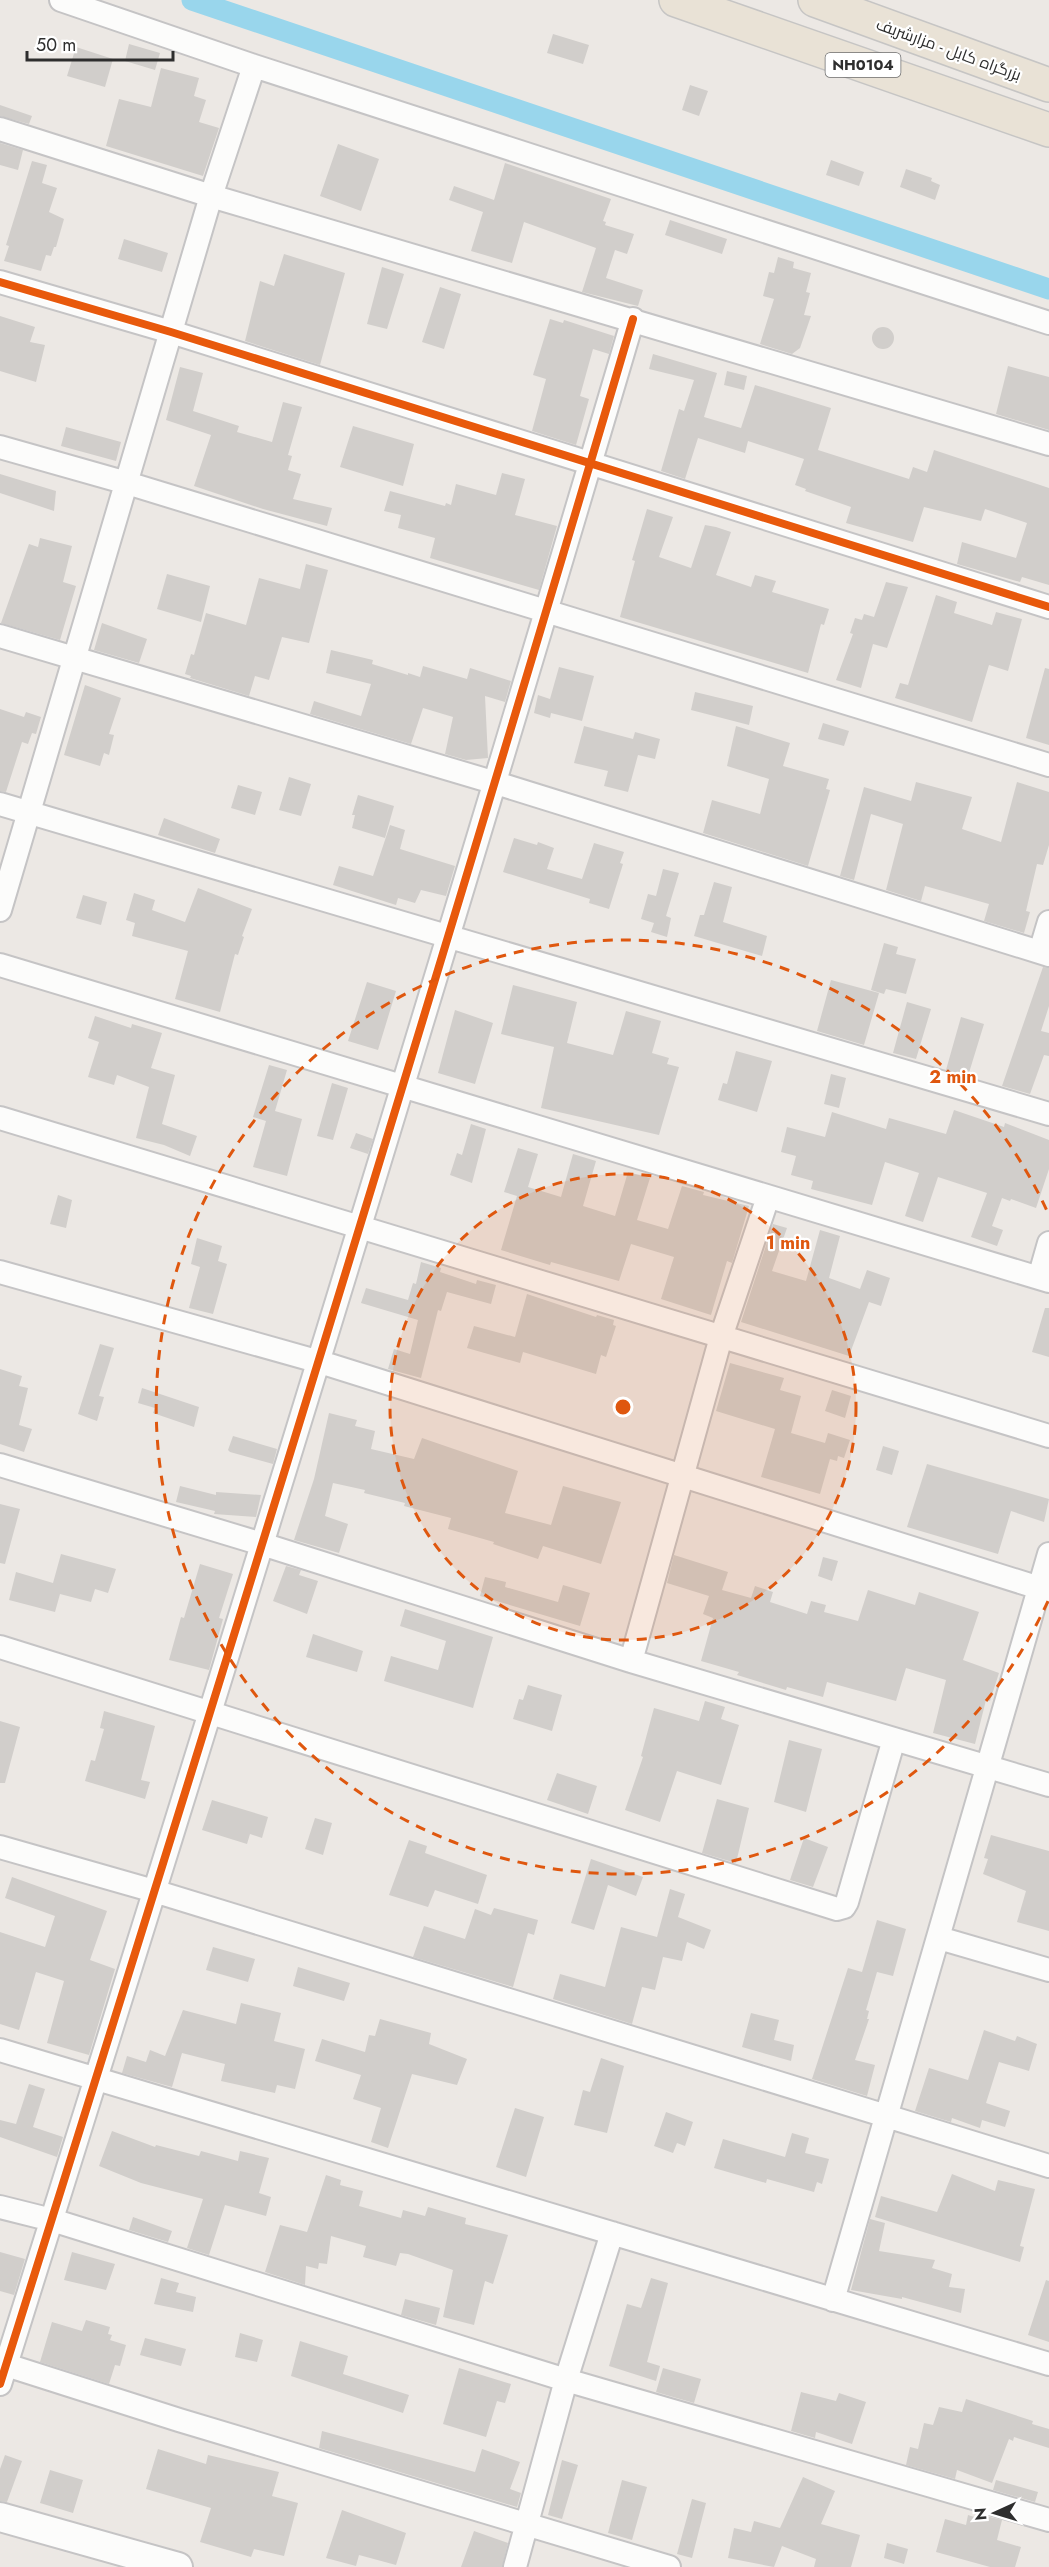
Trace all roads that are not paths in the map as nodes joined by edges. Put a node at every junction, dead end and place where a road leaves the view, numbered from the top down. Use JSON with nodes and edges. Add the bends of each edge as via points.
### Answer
{"nodes":[{"id":1,"x":62,"y":0,"type":"edge"},
{"id":2,"x":676,"y":0,"type":"edge"},
{"id":3,"x":815,"y":0,"type":"edge"},
{"id":4,"x":254,"y":66,"type":"junction"},
{"id":5,"x":1049,"y":85,"type":"edge"},
{"id":6,"x":0,"y":129,"type":"edge"},
{"id":7,"x":1049,"y":130,"type":"edge"},
{"id":8,"x":212,"y":196,"type":"junction"},
{"id":9,"x":0,"y":282,"type":"edge"},
{"id":10,"x":633,"y":319,"type":"junction"},
{"id":11,"x":1049,"y":323,"type":"edge"},
{"id":12,"x":171,"y":332,"type":"junction"},
{"id":13,"x":1049,"y":444,"type":"edge"},
{"id":14,"x":0,"y":447,"type":"edge"},
{"id":15,"x":590,"y":465,"type":"junction"},
{"id":16,"x":127,"y":483,"type":"junction"},
{"id":17,"x":1049,"y":607,"type":"edge"},
{"id":18,"x":547,"y":611,"type":"junction"},
{"id":19,"x":0,"y":636,"type":"edge"},
{"id":20,"x":75,"y":658,"type":"junction"},
{"id":21,"x":1049,"y":765,"type":"edge"},
{"id":22,"x":496,"y":783,"type":"junction"},
{"id":23,"x":0,"y":804,"type":"edge"},
{"id":24,"x":30,"y":813,"type":"junction"},
{"id":25,"x":0,"y":910,"type":"edge"},
{"id":26,"x":1049,"y":922,"type":"edge"},
{"id":27,"x":449,"y":935,"type":"junction"},
{"id":28,"x":1046,"y":954,"type":"edge"},
{"id":29,"x":0,"y":965,"type":"edge"},
{"id":30,"x":404,"y":1085,"type":"junction"},
{"id":31,"x":1049,"y":1114,"type":"edge"},
{"id":32,"x":0,"y":1118,"type":"edge"},
{"id":33,"x":768,"y":1197,"type":"junction"},
{"id":34,"x":361,"y":1227,"type":"junction"},
{"id":35,"x":1049,"y":1243,"type":"edge"},
{"id":36,"x":0,"y":1272,"type":"edge"},
{"id":37,"x":1044,"y":1279,"type":"edge"},
{"id":38,"x":721,"y":1337,"type":"junction"},
{"id":39,"x":320,"y":1362,"type":"junction"},
{"id":40,"x":1049,"y":1436,"type":"edge"},
{"id":41,"x":0,"y":1465,"type":"edge"},
{"id":42,"x":684,"y":1477,"type":"junction"},
{"id":43,"x":262,"y":1544,"type":"junction"},
{"id":44,"x":1049,"y":1554,"type":"edge"},
{"id":45,"x":1043,"y":1589,"type":"edge"},
{"id":46,"x":0,"y":1647,"type":"edge"},
{"id":47,"x":631,"y":1661,"type":"junction"},
{"id":48,"x":212,"y":1713,"type":"junction"},
{"id":49,"x":894,"y":1739,"type":"junction"},
{"id":50,"x":987,"y":1766,"type":"junction"},
{"id":51,"x":1049,"y":1785,"type":"edge"},
{"id":52,"x":0,"y":1847,"type":"edge"},
{"id":53,"x":154,"y":1891,"type":"junction"},
{"id":54,"x":939,"y":1938,"type":"junction"},
{"id":55,"x":1049,"y":1970,"type":"edge"},
{"id":56,"x":0,"y":2050,"type":"edge"},
{"id":57,"x":96,"y":2080,"type":"junction"},
{"id":58,"x":887,"y":2115,"type":"junction"},
{"id":59,"x":1049,"y":2166,"type":"edge"},
{"id":60,"x":0,"y":2207,"type":"edge"},
{"id":61,"x":52,"y":2220,"type":"junction"},
{"id":62,"x":612,"y":2233,"type":"junction"},
{"id":63,"x":833,"y":2300,"type":"junction"},
{"id":64,"x":1049,"y":2364,"type":"edge"},
{"id":65,"x":2,"y":2371,"type":"edge"},
{"id":66,"x":566,"y":2380,"type":"junction"},
{"id":67,"x":0,"y":2517,"type":"edge"},
{"id":68,"x":1049,"y":2520,"type":"edge"},
{"id":69,"x":527,"y":2526,"type":"junction"},
{"id":70,"x":178,"y":2567,"type":"edge"},
{"id":71,"x":515,"y":2567,"type":"edge"},
{"id":72,"x":669,"y":2567,"type":"edge"}],
"edges":[{"from":1,"to":4,"type":"street"},
{"from":2,"to":7,"type":"highway","number":"NH0104"},
{"from":3,"to":5,"type":"highway","name":"بزرگراه کابل - مزارشریف","number":"NH0104"},
{"from":4,"to":8,"type":"street"},
{"from":4,"to":11,"type":"street"},
{"from":6,"to":8,"type":"street"},
{"from":8,"to":10,"type":"street"},
{"from":8,"to":12,"type":"street"},
{"from":9,"to":12,"type":"street"},
{"from":10,"to":13,"type":"street"},
{"from":10,"to":15,"type":"street"},
{"from":12,"to":15,"type":"street"},
{"from":12,"to":16,"type":"street"},
{"from":14,"to":16,"type":"street"},
{"from":15,"to":17,"type":"street"},
{"from":15,"to":18,"type":"street"},
{"from":16,"to":18,"type":"street"},
{"from":16,"to":20,"type":"street"},
{"from":18,"to":21,"type":"street"},
{"from":18,"to":22,"type":"street"},
{"from":19,"to":20,"type":"street"},
{"from":20,"to":22,"type":"street"},
{"from":20,"to":24,"type":"street"},
{"from":22,"to":27,"type":"street"},
{"from":22,"to":28,"type":"street"},
{"from":23,"to":24,"type":"street"},
{"from":24,"to":25,"type":"street"},
{"from":24,"to":27,"type":"street"},
{"from":26,"to":28,"type":"street"},
{"from":27,"to":30,"type":"street"},
{"from":27,"to":31,"type":"street"},
{"from":29,"to":30,"type":"street"},
{"from":30,"to":33,"type":"street"},
{"from":30,"to":34,"type":"street"},
{"from":32,"to":34,"type":"street"},
{"from":33,"to":37,"type":"street"},
{"from":33,"to":38,"type":"street"},
{"from":34,"to":38,"type":"street"},
{"from":34,"to":39,"type":"street"},
{"from":35,"to":37,"type":"street"},
{"from":36,"to":39,"type":"street"},
{"from":38,"to":40,"type":"street"},
{"from":38,"to":42,"type":"street"},
{"from":39,"to":42,"type":"street"},
{"from":39,"to":43,"type":"street"},
{"from":41,"to":43,"type":"street"},
{"from":42,"to":45,"type":"street"},
{"from":42,"to":47,"type":"street"},
{"from":43,"to":47,"type":"street"},
{"from":43,"to":48,"type":"street"},
{"from":44,"to":45,"type":"street"},
{"from":45,"to":50,"type":"street"},
{"from":46,"to":48,"type":"street"},
{"from":47,"to":49,"type":"street"},
{"from":48,"to":49,"type":"street","via":[[837,1909],[848,1902]]},
{"from":48,"to":53,"type":"street"},
{"from":49,"to":50,"type":"street"},
{"from":50,"to":51,"type":"street"},
{"from":50,"to":54,"type":"street"},
{"from":52,"to":53,"type":"street"},
{"from":53,"to":57,"type":"street"},
{"from":53,"to":58,"type":"street"},
{"from":54,"to":55,"type":"street"},
{"from":54,"to":58,"type":"street"},
{"from":56,"to":57,"type":"street"},
{"from":57,"to":61,"type":"street"},
{"from":57,"to":62,"type":"street"},
{"from":58,"to":59,"type":"street"},
{"from":58,"to":63,"type":"street"},
{"from":60,"to":61,"type":"street"},
{"from":61,"to":65,"type":"street"},
{"from":61,"to":66,"type":"street"},
{"from":62,"to":63,"type":"street"},
{"from":62,"to":66,"type":"street"},
{"from":63,"to":64,"type":"street"},
{"from":65,"to":69,"type":"street","via":[[179,2420]]},
{"from":66,"to":68,"type":"street"},
{"from":66,"to":69,"type":"street"},
{"from":67,"to":70,"type":"street"},
{"from":69,"to":71,"type":"street"},
{"from":69,"to":72,"type":"street"}]}
